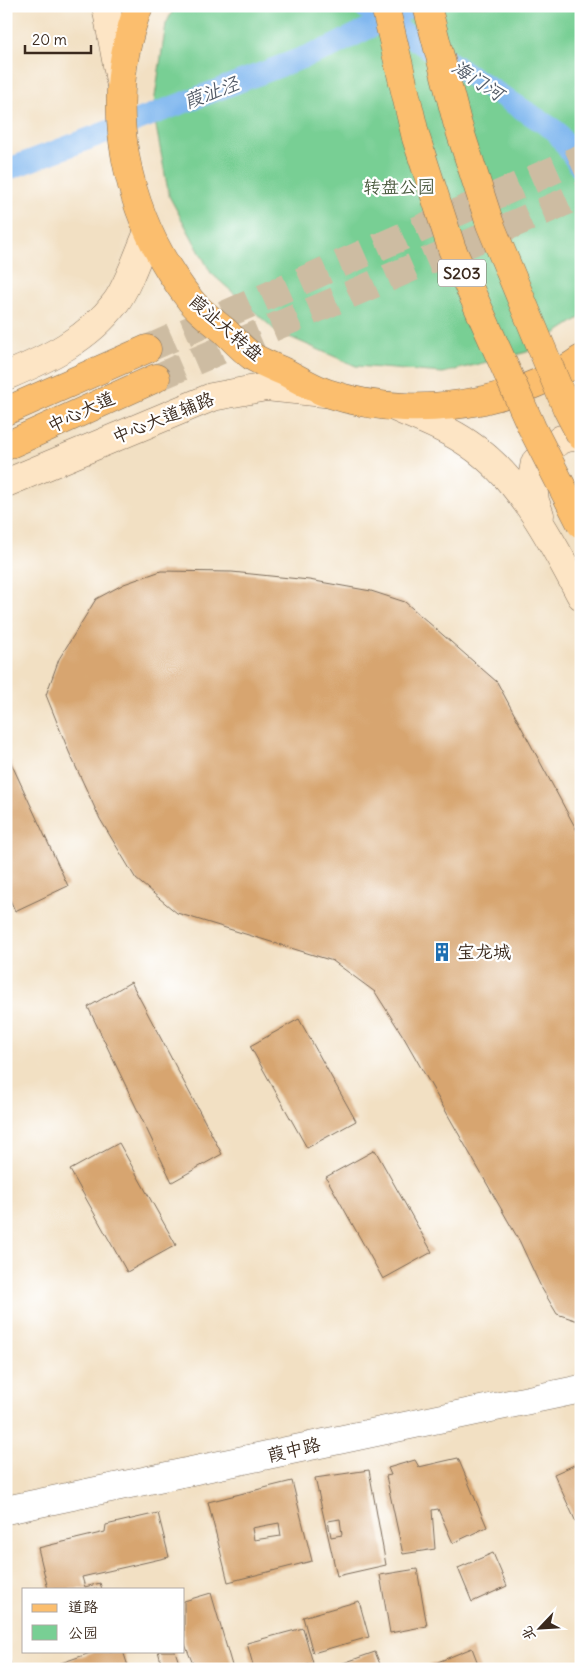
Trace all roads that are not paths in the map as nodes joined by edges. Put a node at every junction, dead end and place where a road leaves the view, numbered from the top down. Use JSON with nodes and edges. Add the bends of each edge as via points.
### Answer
{"nodes":[{"id":1,"x":106,"y":6,"type":"edge"},
{"id":2,"x":139,"y":6,"type":"edge"},
{"id":3,"x":385,"y":6,"type":"edge"},
{"id":4,"x":427,"y":6,"type":"edge"},
{"id":5,"x":121,"y":84,"type":"junction"},
{"id":6,"x":148,"y":232,"type":"junction"},
{"id":7,"x":146,"y":349,"type":"tunnel mouth"},
{"id":8,"x":581,"y":360,"type":"edge"},
{"id":9,"x":6,"y":376,"type":"edge"},
{"id":10,"x":156,"y":378,"type":"tunnel mouth"},
{"id":11,"x":326,"y":393,"type":"junction"},
{"id":12,"x":394,"y":407,"type":"junction"},
{"id":13,"x":6,"y":411,"type":"edge"},
{"id":14,"x":581,"y":436,"type":"edge"},
{"id":15,"x":6,"y":446,"type":"edge"},
{"id":16,"x":6,"y":483,"type":"edge"},
{"id":17,"x":581,"y":524,"type":"edge"},
{"id":18,"x":546,"y":531,"type":"junction"},
{"id":19,"x":581,"y":596,"type":"edge"},
{"id":20,"x":581,"y":1389,"type":"edge"},
{"id":21,"x":6,"y":1510,"type":"edge"}],
"edges":[{"from":1,"to":5,"type":"main road"},
{"from":2,"to":5,"type":"main road","name":"葭沚大转盘","via":[[132,25]]},
{"from":3,"to":17,"type":"main road","number":"S203","bridge":true,"via":[[416,138],[452,249],[532,428]]},
{"from":4,"to":14,"type":"main road","number":"S203","bridge":true,"via":[[457,122],[490,224]]},
{"from":5,"to":6,"type":"main road","name":"葭沚大转盘","via":[[121,122],[128,174]]},
{"from":6,"to":9,"type":"main road","via":[[116,302],[81,338],[38,363]]},
{"from":6,"to":11,"type":"main road","name":"葭沚大转盘","via":[[192,302],[253,357]]},
{"from":7,"to":13,"type":"main road","name":"中心大道"},
{"from":8,"to":12,"type":"main road","name":"葭沚大转盘","via":[[513,393],[454,406]]},
{"from":10,"to":15,"type":"main road","name":"中心大道"},
{"from":11,"to":12,"type":"main road","name":"葭沚大转盘"},
{"from":11,"to":16,"type":"main road","name":"中心大道辅路","via":[[266,387],[212,397]]},
{"from":12,"to":18,"type":"main road","via":[[470,444],[509,479]]},
{"from":14,"to":18,"type":"main road","via":[[561,440],[535,462],[532,478],[534,501]]},
{"from":18,"to":19,"type":"main road"},
{"from":20,"to":21,"type":"street","name":"葭中路"}]}
